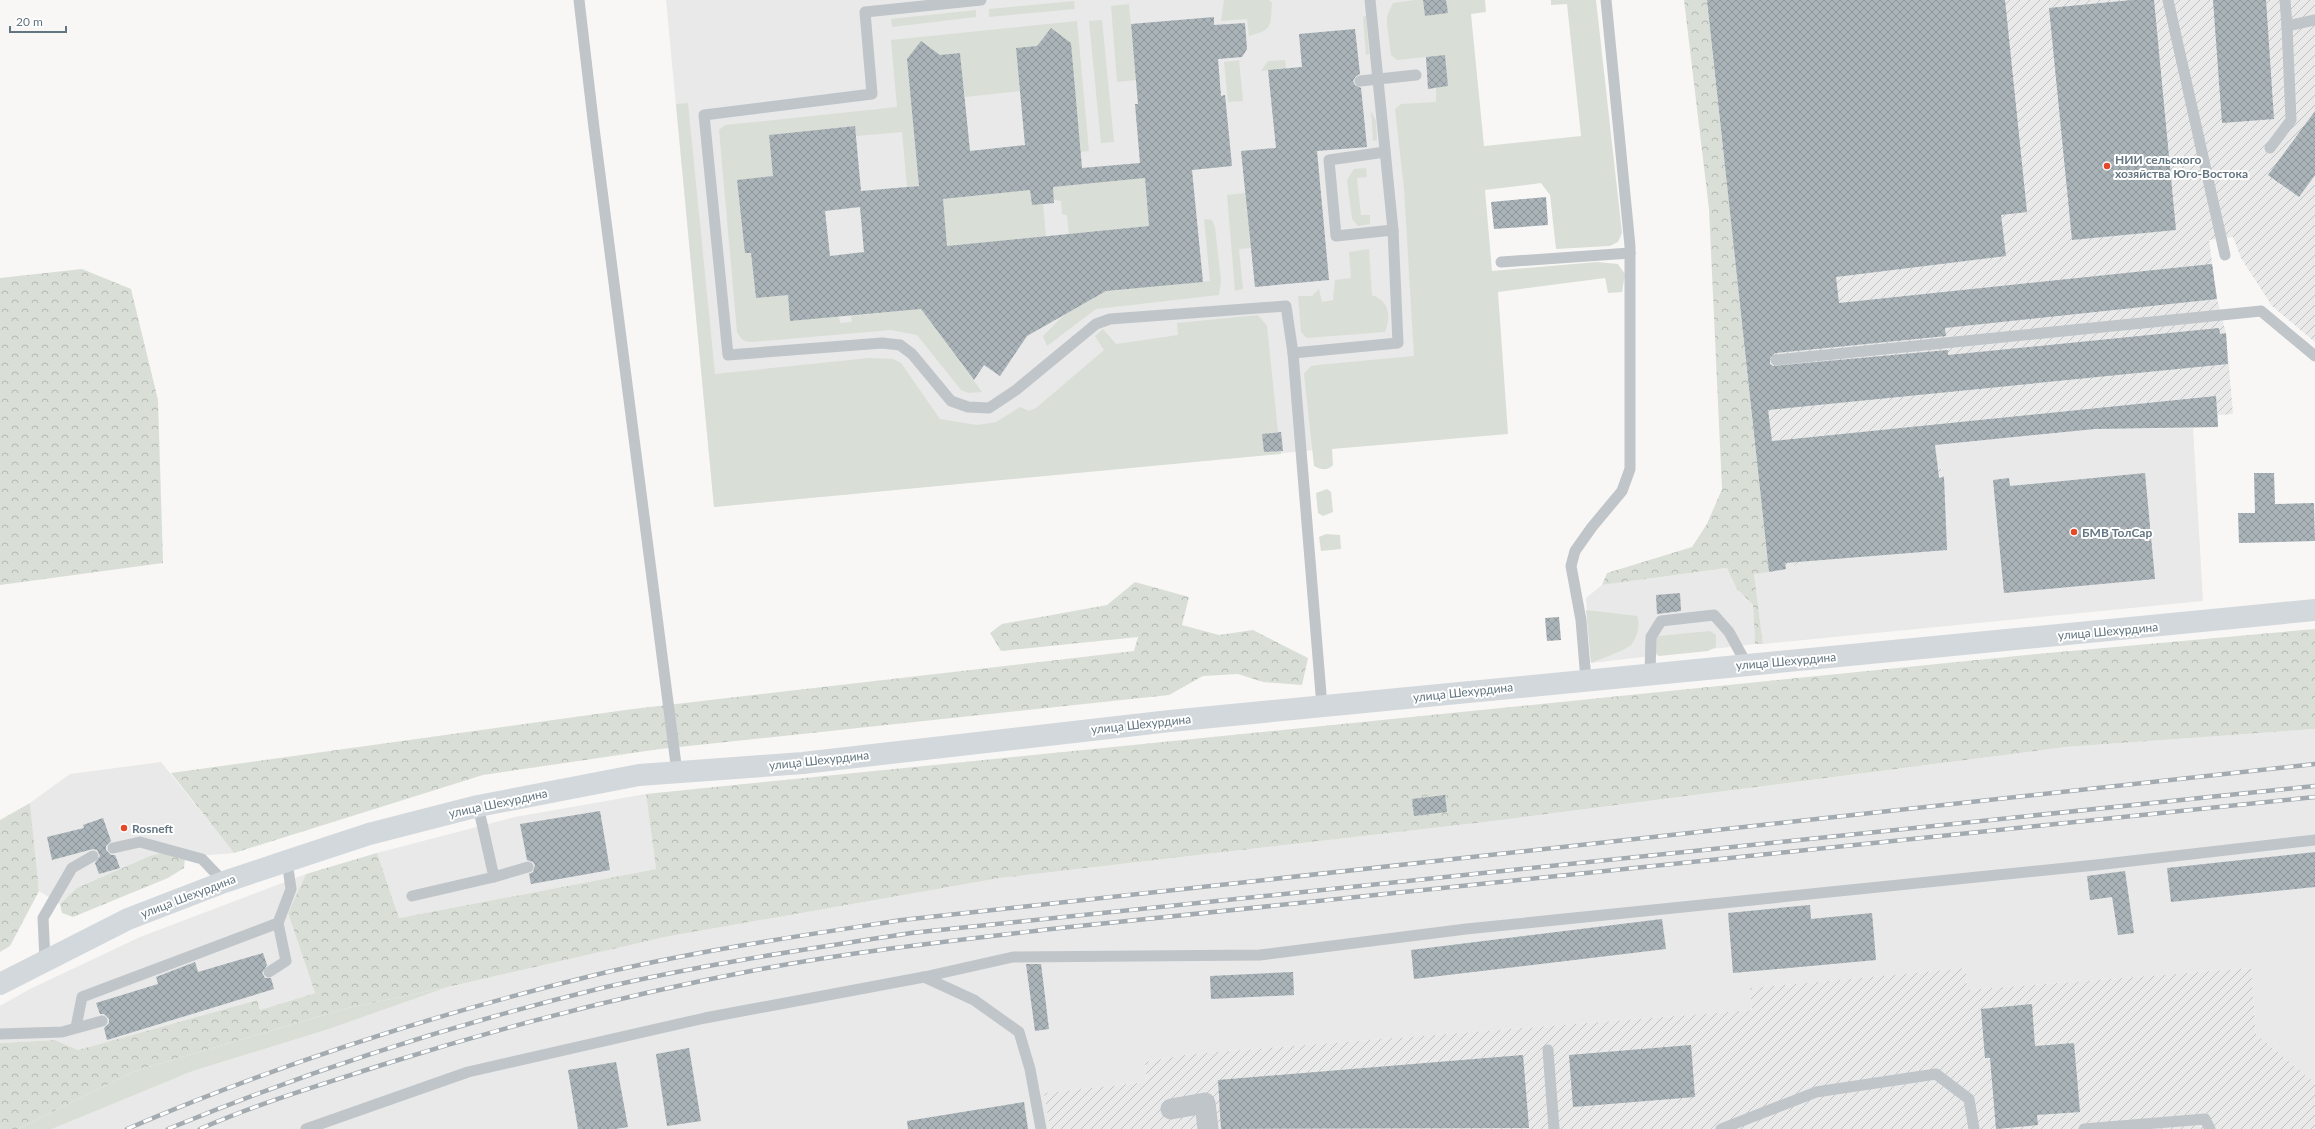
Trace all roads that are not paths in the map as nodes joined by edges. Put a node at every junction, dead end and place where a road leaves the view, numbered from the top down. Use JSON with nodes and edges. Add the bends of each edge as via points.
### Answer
{"nodes":[{"id":1,"x":580,"y":0,"type":"edge"},
{"id":2,"x":981,"y":0,"type":"edge"},
{"id":3,"x":1370,"y":0,"type":"edge"},
{"id":4,"x":1606,"y":0,"type":"edge"},
{"id":5,"x":2168,"y":0,"type":"edge"},
{"id":6,"x":2285,"y":0,"type":"edge"},
{"id":7,"x":2315,"y":20,"type":"edge"},
{"id":8,"x":2287,"y":26,"type":"junction"},
{"id":9,"x":1416,"y":75,"type":"dead end"},
{"id":10,"x":1378,"y":79,"type":"junction"},
{"id":11,"x":1360,"y":81,"type":"dead end"},
{"id":12,"x":2270,"y":148,"type":"dead end"},
{"id":13,"x":1385,"y":152,"type":"junction"},
{"id":14,"x":1393,"y":230,"type":"junction"},
{"id":15,"x":1630,"y":253,"type":"junction"},
{"id":16,"x":2224,"y":255,"type":"dead end"},
{"id":17,"x":1501,"y":262,"type":"dead end"},
{"id":18,"x":1293,"y":353,"type":"junction"},
{"id":19,"x":2315,"y":356,"type":"edge"},
{"id":20,"x":1776,"y":360,"type":"dead end"},
{"id":21,"x":2315,"y":610,"type":"edge"},
{"id":22,"x":1747,"y":665,"type":"junction"},
{"id":23,"x":1650,"y":674,"type":"junction"},
{"id":24,"x":1586,"y":680,"type":"junction"},
{"id":25,"x":1322,"y":706,"type":"junction"},
{"id":26,"x":677,"y":772,"type":"junction"},
{"id":27,"x":478,"y":806,"type":"junction"},
{"id":28,"x":2315,"y":840,"type":"edge"},
{"id":29,"x":113,"y":848,"type":"dead end"},
{"id":30,"x":93,"y":856,"type":"dead end"},
{"id":31,"x":287,"y":861,"type":"junction"},
{"id":32,"x":528,"y":867,"type":"dead end"},
{"id":33,"x":494,"y":877,"type":"junction"},
{"id":34,"x":224,"y":882,"type":"junction"},
{"id":35,"x":412,"y":896,"type":"dead end"},
{"id":36,"x":278,"y":923,"type":"junction"},
{"id":37,"x":45,"y":960,"type":"junction"},
{"id":38,"x":269,"y":972,"type":"dead end"},
{"id":39,"x":924,"y":977,"type":"junction"},
{"id":40,"x":0,"y":984,"type":"edge"},
{"id":41,"x":102,"y":1021,"type":"dead end"},
{"id":42,"x":76,"y":1027,"type":"junction"},
{"id":43,"x":0,"y":1034,"type":"edge"},
{"id":44,"x":1548,"y":1050,"type":"dead end"},
{"id":45,"x":1172,"y":1109,"type":"dead end"},
{"id":46,"x":306,"y":1129,"type":"edge"},
{"id":47,"x":1041,"y":1129,"type":"edge"},
{"id":48,"x":1208,"y":1129,"type":"edge"},
{"id":49,"x":1554,"y":1129,"type":"edge"},
{"id":50,"x":1721,"y":1129,"type":"edge"},
{"id":51,"x":1974,"y":1129,"type":"edge"},
{"id":52,"x":2084,"y":1129,"type":"edge"},
{"id":53,"x":2210,"y":1129,"type":"edge"}],
"edges":[{"from":1,"to":26,"type":"lane","via":[[594,128]]},
{"from":2,"to":18,"type":"lane","via":[[865,12],[872,94],[704,115],[728,355],[882,343],[900,345],[912,354],[951,401],[968,407],[989,408],[1016,390],[1096,324],[1110,319],[1286,306]]},
{"from":3,"to":10,"type":"lane"},
{"from":4,"to":15,"type":"lane"},
{"from":5,"to":16,"type":"lane"},
{"from":6,"to":8,"type":"lane"},
{"from":7,"to":8,"type":"lane"},
{"from":8,"to":12,"type":"lane","via":[[2291,120]]},
{"from":9,"to":10,"type":"lane"},
{"from":10,"to":11,"type":"lane"},
{"from":10,"to":13,"type":"lane"},
{"from":13,"to":14,"type":"lane"},
{"from":13,"to":14,"type":"lane","via":[[1329,160],[1336,236]]},
{"from":14,"to":18,"type":"lane","via":[[1398,343]]},
{"from":15,"to":17,"type":"lane"},
{"from":15,"to":24,"type":"lane","via":[[1630,468],[1622,491],[1575,552],[1571,566],[1581,620]]},
{"from":18,"to":25,"type":"lane"},
{"from":19,"to":20,"type":"lane","via":[[2261,311]]},
{"from":21,"to":22,"type":"main road","name":"улица Шехурдина"},
{"from":22,"to":23,"type":"main road","name":"улица Шехурдина"},
{"from":22,"to":23,"type":"lane","via":[[1729,632],[1714,615],[1661,621],[1651,637]]},
{"from":23,"to":24,"type":"main road","name":"улица Шехурдина"},
{"from":24,"to":25,"type":"main road","name":"улица Шехурдина"},
{"from":25,"to":26,"type":"main road","name":"улица Шехурдина","via":[[803,763]]},
{"from":26,"to":27,"type":"main road","name":"улица Шехурдина","via":[[639,775]]},
{"from":27,"to":31,"type":"main road","name":"улица Шехурдина","via":[[369,834]]},
{"from":27,"to":33,"type":"lane"},
{"from":28,"to":39,"type":"lane","via":[[2096,865],[1466,929],[1260,955],[1013,957]]},
{"from":29,"to":34,"type":"lane","via":[[140,842],[202,859]]},
{"from":30,"to":37,"type":"lane","via":[[72,868],[43,918]]},
{"from":31,"to":34,"type":"main road","name":"улица Шехурдина"},
{"from":31,"to":36,"type":"lane","via":[[291,889]]},
{"from":32,"to":33,"type":"lane"},
{"from":33,"to":35,"type":"lane"},
{"from":34,"to":37,"type":"main road","name":"улица Шехурдина","via":[[128,919]]},
{"from":36,"to":38,"type":"lane","via":[[286,961]]},
{"from":36,"to":42,"type":"lane","via":[[82,997]]},
{"from":37,"to":40,"type":"main road","name":"улица Шехурдина"},
{"from":39,"to":46,"type":"lane","via":[[705,1018],[468,1072]]},
{"from":39,"to":47,"type":"lane","via":[[974,1000],[1019,1032],[1030,1069]]},
{"from":41,"to":42,"type":"lane"},
{"from":42,"to":43,"type":"lane","via":[[62,1032]]},
{"from":44,"to":49,"type":"lane"},
{"from":45,"to":48,"type":"street","via":[[1205,1103]]},
{"from":50,"to":51,"type":"lane","via":[[1816,1092],[1936,1074],[1969,1099]]},
{"from":52,"to":53,"type":"lane","via":[[2205,1119]]}]}
